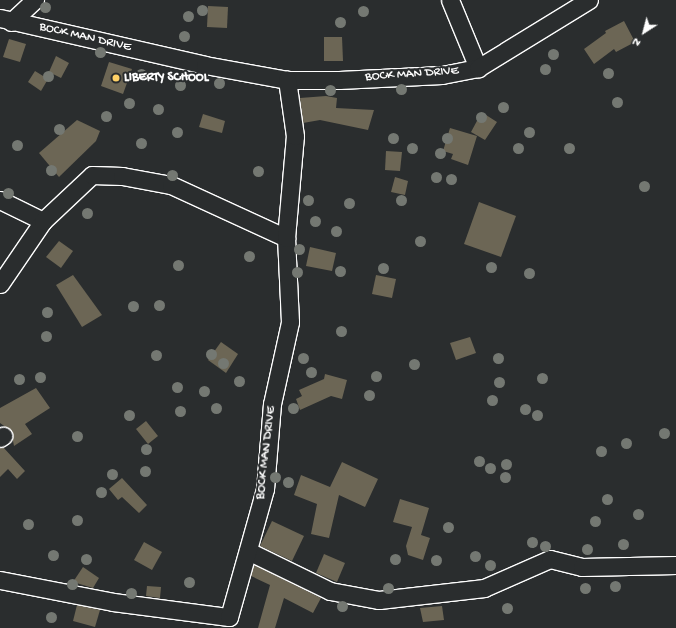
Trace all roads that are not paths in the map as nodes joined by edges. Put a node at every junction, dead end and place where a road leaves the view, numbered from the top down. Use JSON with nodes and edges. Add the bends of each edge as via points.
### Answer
{"nodes":[{"id":1,"x":35,"y":0,"type":"edge"},
{"id":2,"x":450,"y":0,"type":"edge"},
{"id":3,"x":589,"y":0,"type":"edge"},
{"id":4,"x":6,"y":20,"type":"edge"},
{"id":5,"x":478,"y":68,"type":"junction"},
{"id":6,"x":287,"y":80,"type":"junction"},
{"id":7,"x":0,"y":200,"type":"edge"},
{"id":8,"x":44,"y":221,"type":"junction"},
{"id":9,"x":286,"y":238,"type":"junction"},
{"id":10,"x":0,"y":284,"type":"edge"},
{"id":11,"x":248,"y":550,"type":"junction"},
{"id":12,"x":676,"y":565,"type":"edge"},
{"id":13,"x":0,"y":580,"type":"edge"}],
"edges":[{"from":1,"to":4,"type":"street"},
{"from":2,"to":5,"type":"street"},
{"from":3,"to":5,"type":"street","name":"BOCK MAN DRIVE"},
{"from":4,"to":6,"type":"street","name":"BOCK MAN DRIVE","via":[[205,65]]},
{"from":5,"to":6,"type":"street","name":"BOCK MAN DRIVE","via":[[442,75]]},
{"from":6,"to":9,"type":"street","name":"BOCK MAN DRIVE","via":[[295,136]]},
{"from":7,"to":8,"type":"street"},
{"from":8,"to":9,"type":"street","via":[[92,175],[122,176],[172,185]]},
{"from":8,"to":10,"type":"street"},
{"from":9,"to":11,"type":"street","name":"BOCK MAN DRIVE","via":[[290,322],[272,404],[265,490]]},
{"from":11,"to":12,"type":"street","via":[[330,590],[379,600],[484,588],[550,559],[582,567]]},
{"from":11,"to":13,"type":"street","name":"BOCK MAN DRIVE","via":[[229,617],[113,602]]}]}
